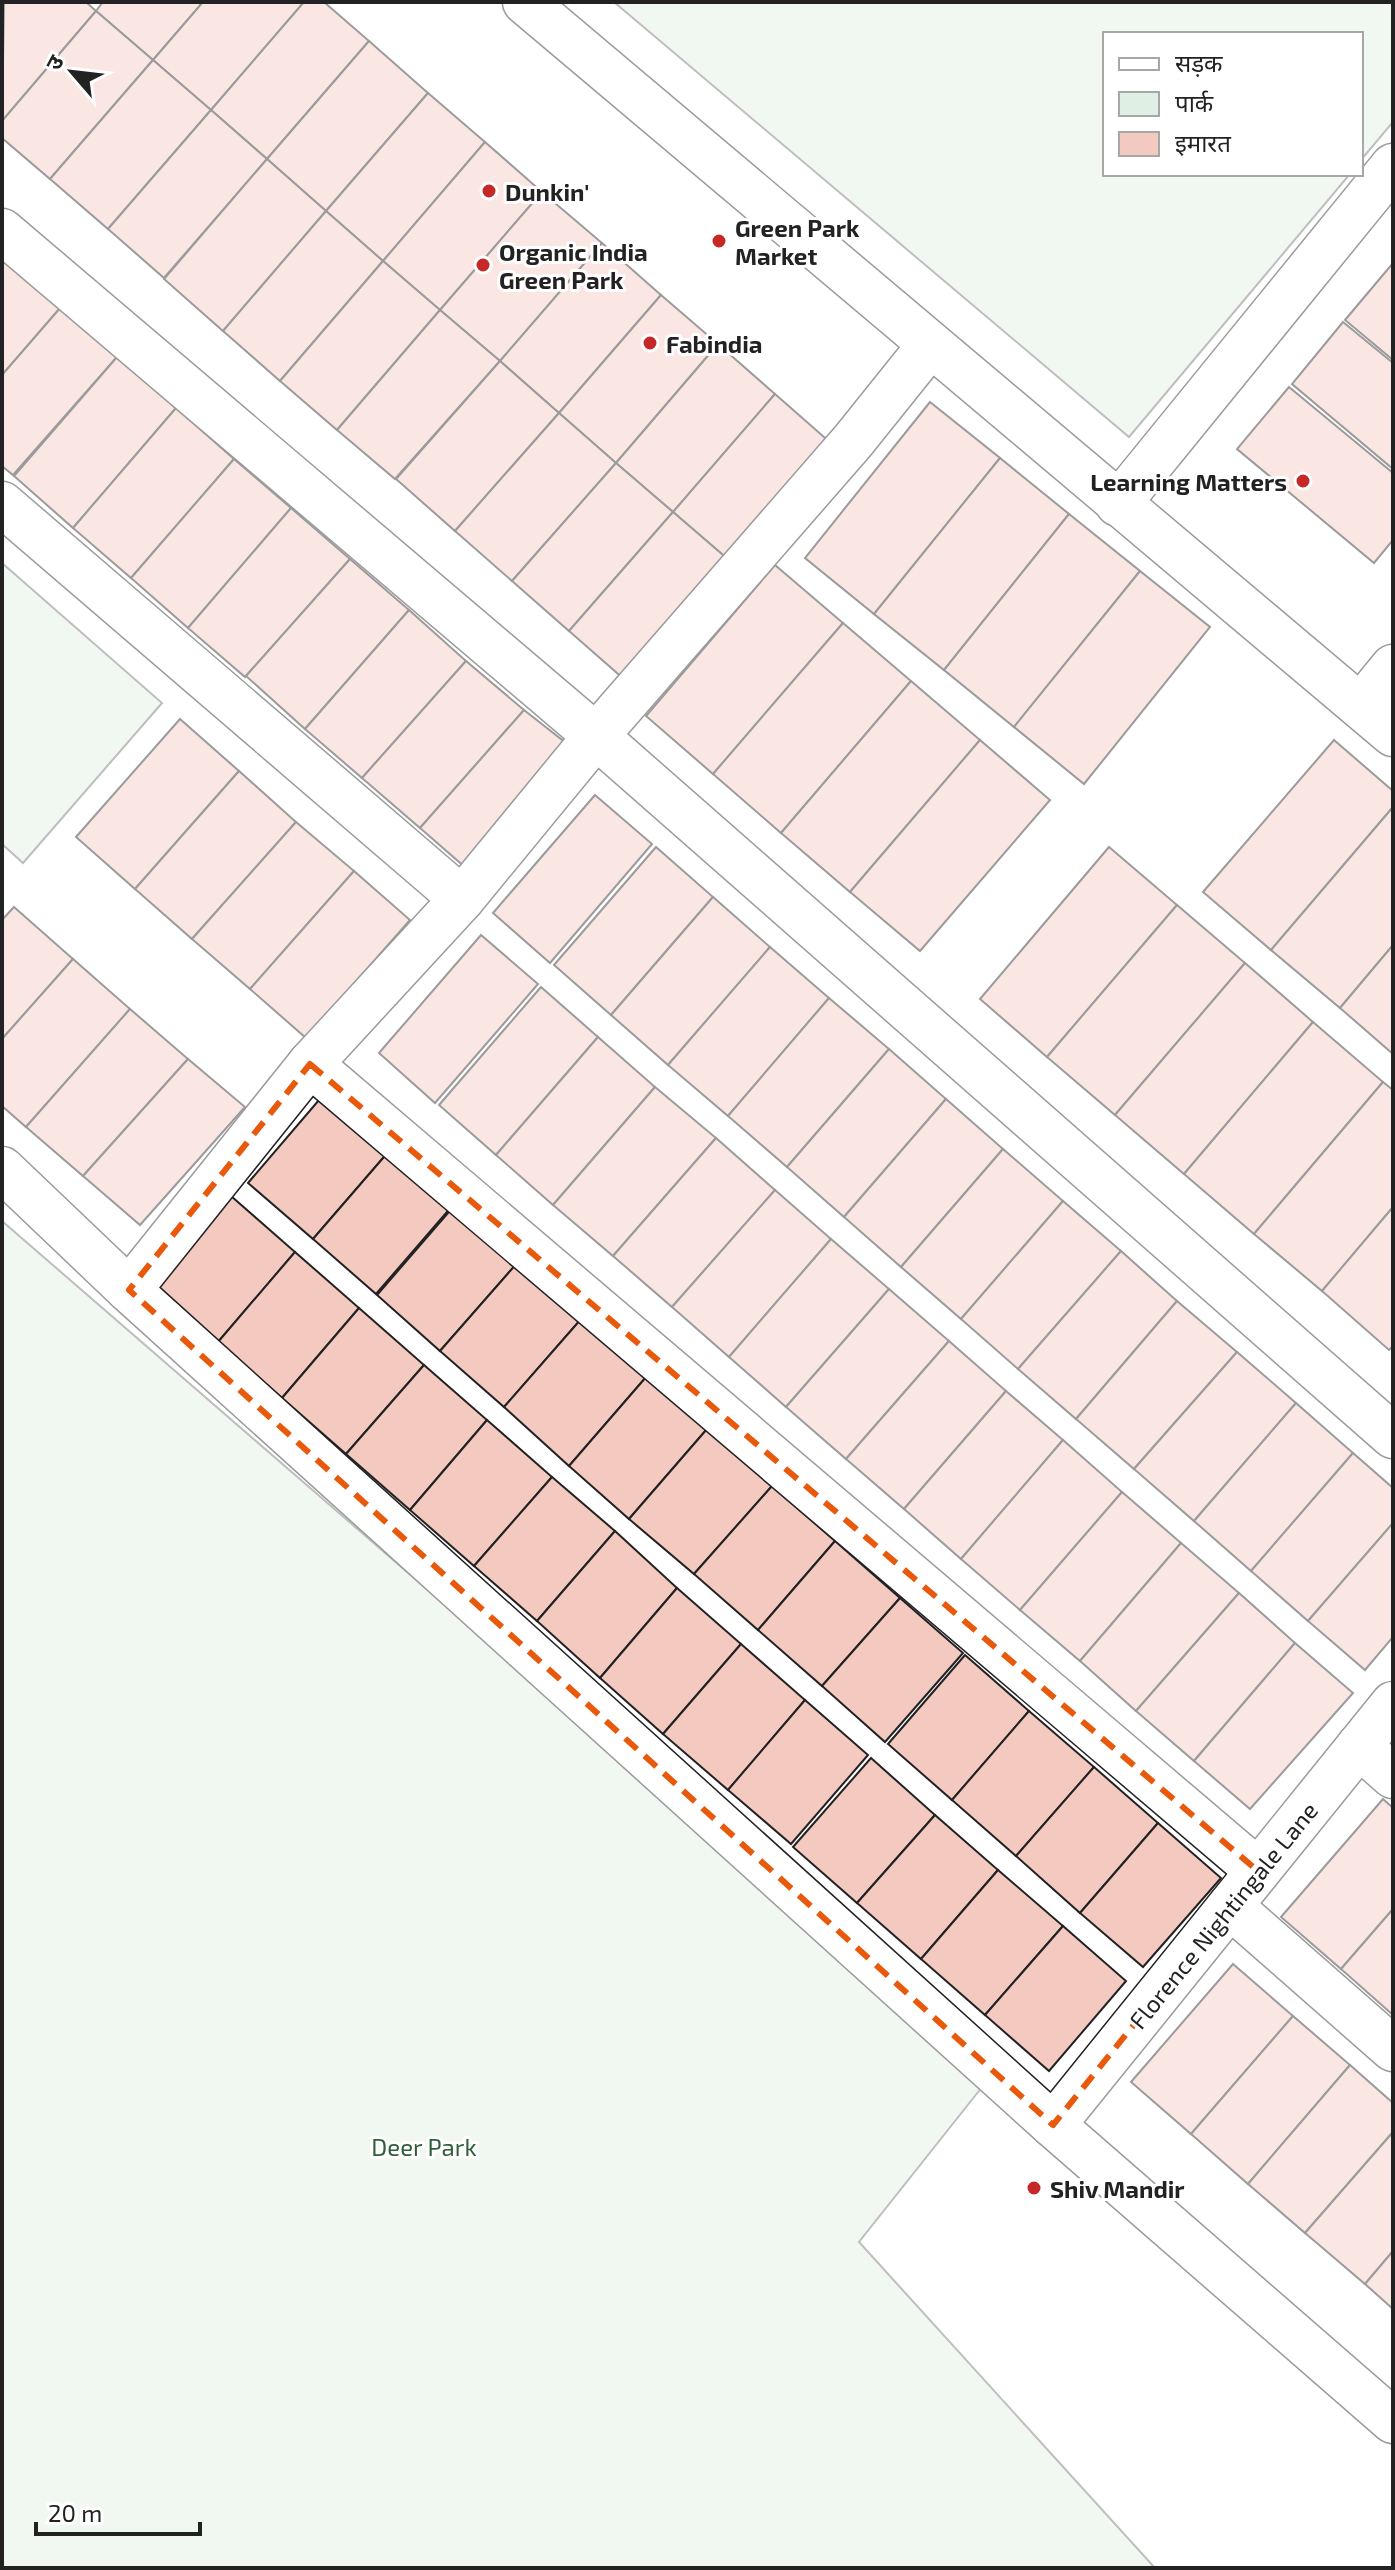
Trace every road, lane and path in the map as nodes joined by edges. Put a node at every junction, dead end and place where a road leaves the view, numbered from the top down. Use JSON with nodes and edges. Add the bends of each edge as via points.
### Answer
{"nodes":[{"id":1,"x":525,"y":2,"type":"edge"},
{"id":2,"x":1393,"y":166,"type":"edge"},
{"id":3,"x":2,"y":231,"type":"edge"},
{"id":4,"x":930,"y":345,"type":"junction"},
{"id":5,"x":2,"y":504,"type":"edge"},
{"id":6,"x":1118,"y":504,"type":"junction"},
{"id":7,"x":1393,"y":667,"type":"edge"},
{"id":8,"x":1361,"y":706,"type":"junction"},
{"id":9,"x":1393,"y":734,"type":"edge"},
{"id":10,"x":596,"y":736,"type":"junction"},
{"id":11,"x":462,"y":899,"type":"junction"},
{"id":12,"x":310,"y":1064,"type":"junction"},
{"id":13,"x":2,"y":1169,"type":"edge"},
{"id":14,"x":129,"y":1290,"type":"junction"},
{"id":15,"x":1393,"y":1436,"type":"edge"},
{"id":16,"x":1393,"y":1704,"type":"edge"},
{"id":17,"x":1359,"y":1746,"type":"junction"},
{"id":18,"x":1393,"y":1776,"type":"edge"},
{"id":19,"x":1258,"y":1871,"type":"junction"},
{"id":20,"x":1230,"y":1906,"type":"junction"},
{"id":21,"x":1393,"y":2049,"type":"edge"},
{"id":22,"x":1053,"y":2125,"type":"junction"},
{"id":23,"x":1393,"y":2421,"type":"edge"}],
"edges":[{"from":1,"to":4,"type":"street"},
{"from":2,"to":6,"type":"street"},
{"from":3,"to":10,"type":"street"},
{"from":4,"to":6,"type":"street"},
{"from":4,"to":10,"type":"street"},
{"from":5,"to":11,"type":"street"},
{"from":6,"to":8,"type":"street"},
{"from":7,"to":8,"type":"street"},
{"from":8,"to":9,"type":"street"},
{"from":10,"to":11,"type":"street"},
{"from":10,"to":15,"type":"street"},
{"from":11,"to":12,"type":"street"},
{"from":12,"to":14,"type":"street"},
{"from":12,"to":19,"type":"street"},
{"from":13,"to":14,"type":"street"},
{"from":14,"to":22,"type":"street"},
{"from":16,"to":17,"type":"street","name":"Florence Nightingale Lane"},
{"from":17,"to":18,"type":"street"},
{"from":17,"to":19,"type":"street","name":"Florence Nightingale Lane"},
{"from":19,"to":20,"type":"street","name":"Florence Nightingale Lane"},
{"from":20,"to":21,"type":"street"},
{"from":20,"to":22,"type":"street","name":"Florence Nightingale Lane"},
{"from":22,"to":23,"type":"street"}]}
